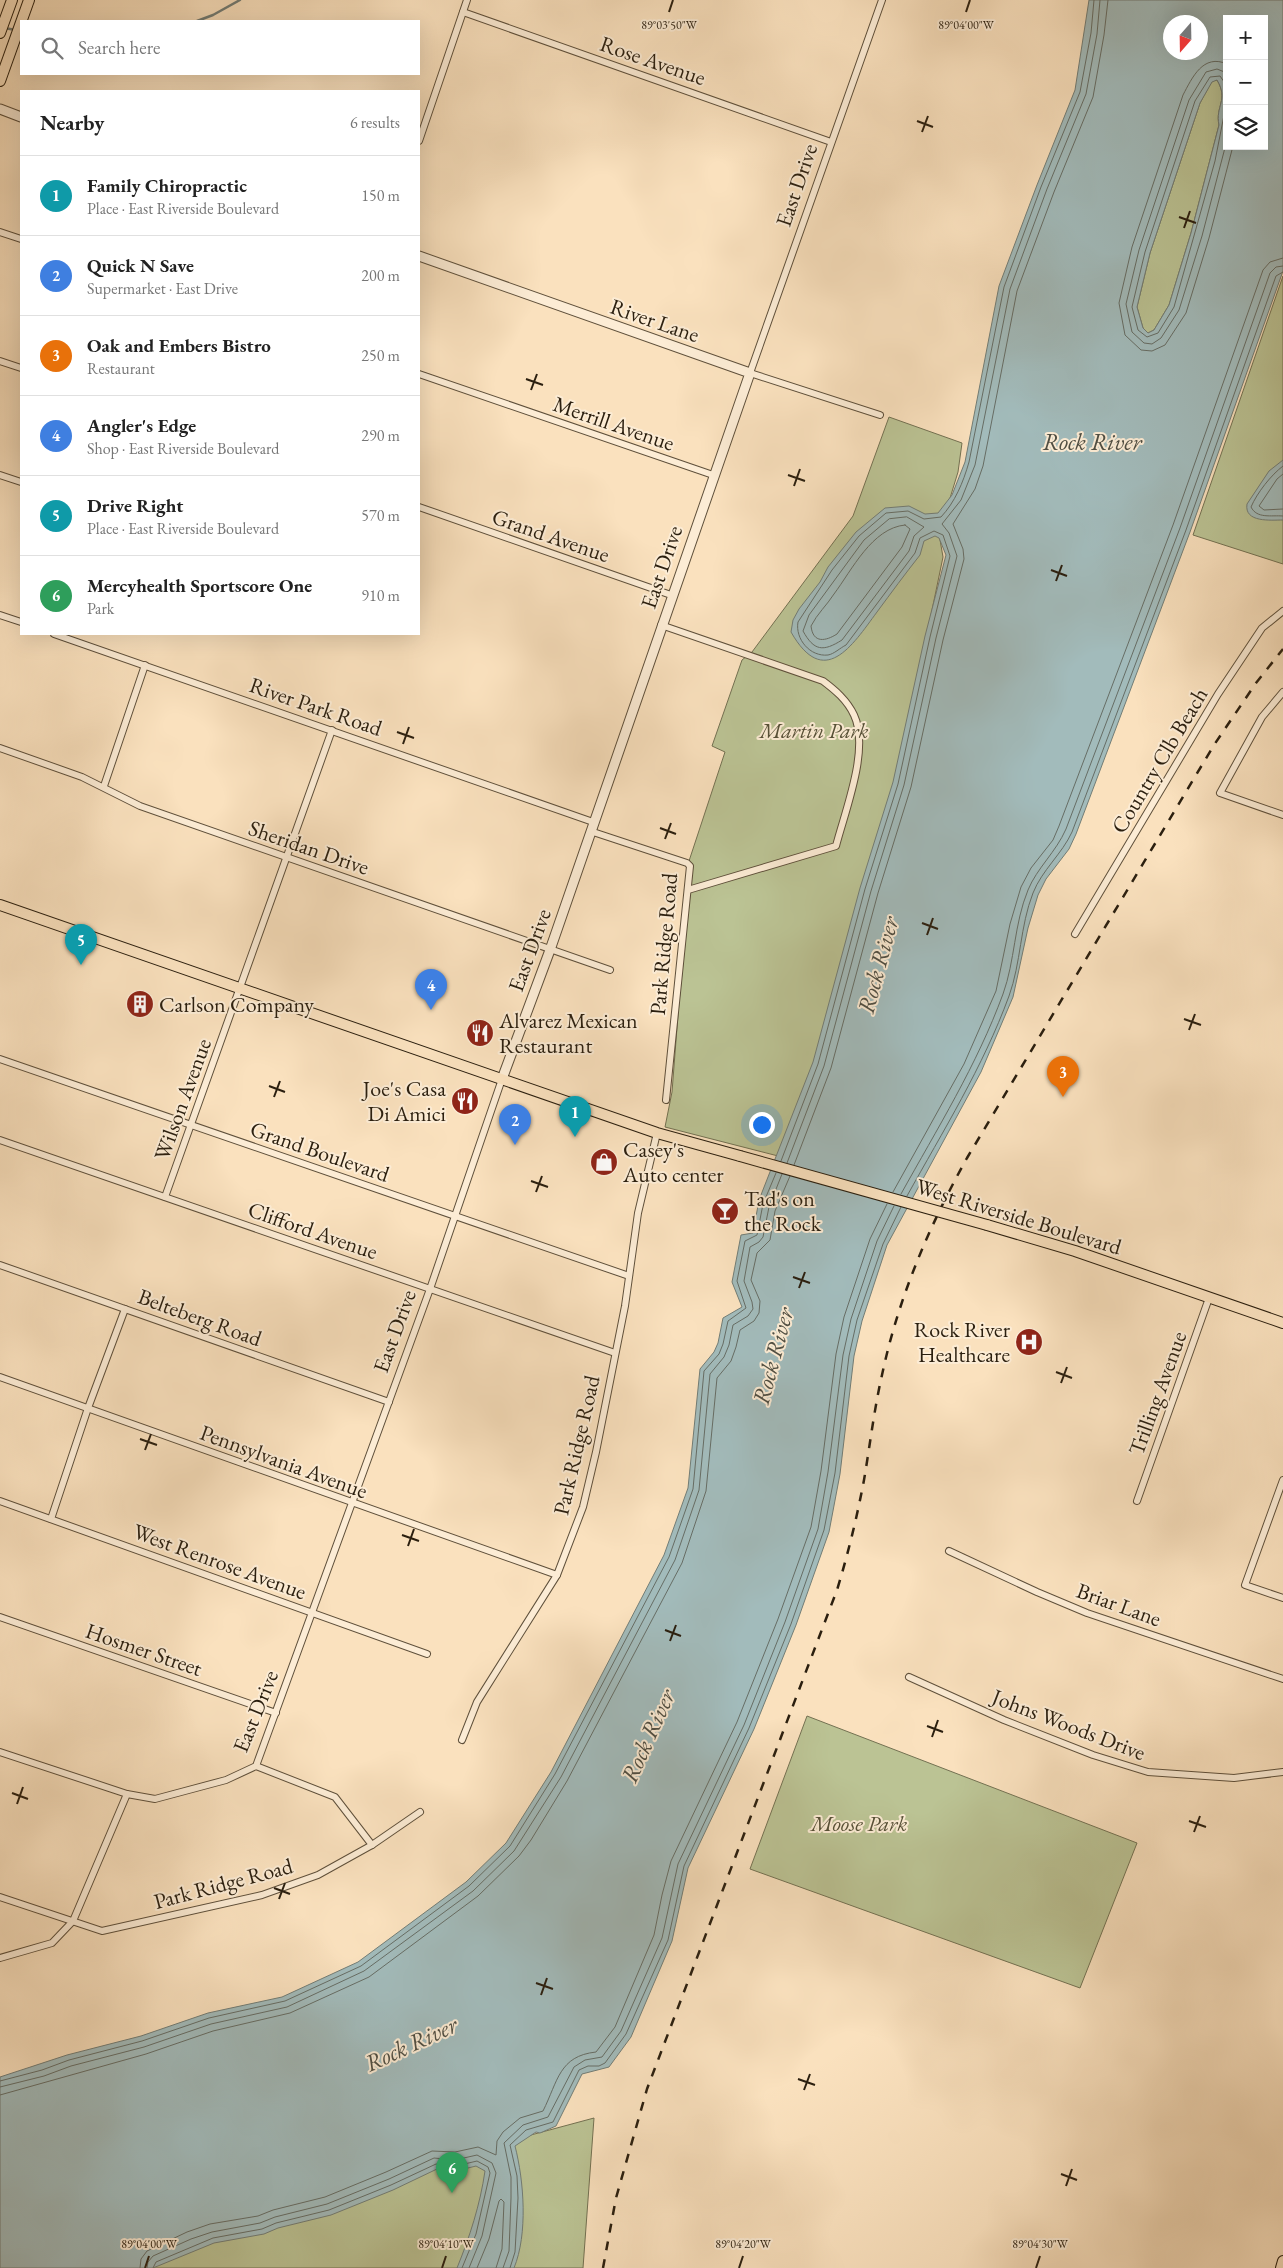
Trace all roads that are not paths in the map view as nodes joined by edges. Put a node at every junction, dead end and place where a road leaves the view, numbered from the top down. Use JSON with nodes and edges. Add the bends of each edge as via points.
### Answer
{"nodes":[{"id":1,"x":12,"y":0,"type":"edge"},
{"id":2,"x":28,"y":0,"type":"edge"},
{"id":3,"x":467,"y":0,"type":"edge"},
{"id":4,"x":882,"y":0,"type":"edge"},
{"id":5,"x":463,"y":12,"type":"junction"},
{"id":6,"x":4,"y":15,"type":"edge"},
{"id":7,"x":22,"y":20,"type":"edge"},
{"id":8,"x":20,"y":25,"type":"edge"},
{"id":9,"x":0,"y":33,"type":"edge"},
{"id":10,"x":0,"y":81,"type":"edge"},
{"id":11,"x":0,"y":109,"type":"edge"},
{"id":12,"x":20,"y":117,"type":"edge"},
{"id":13,"x":420,"y":138,"type":"edge"},
{"id":14,"x":831,"y":142,"type":"junction"},
{"id":15,"x":0,"y":232,"type":"edge"},
{"id":16,"x":20,"y":239,"type":"edge"},
{"id":17,"x":420,"y":256,"type":"edge"},
{"id":18,"x":0,"y":361,"type":"edge"},
{"id":19,"x":20,"y":368,"type":"edge"},
{"id":20,"x":750,"y":373,"type":"junction"},
{"id":21,"x":420,"y":374,"type":"edge"},
{"id":22,"x":880,"y":415,"type":"dead end"},
{"id":23,"x":0,"y":475,"type":"edge"},
{"id":24,"x":713,"y":475,"type":"junction"},
{"id":25,"x":20,"y":482,"type":"edge"},
{"id":26,"x":420,"y":507,"type":"edge"},
{"id":27,"x":671,"y":596,"type":"junction"},
{"id":28,"x":1283,"y":610,"type":"edge"},
{"id":29,"x":0,"y":615,"type":"edge"},
{"id":30,"x":20,"y":622,"type":"edge"},
{"id":31,"x":661,"y":625,"type":"junction"},
{"id":32,"x":57,"y":635,"type":"edge"},
{"id":33,"x":145,"y":665,"type":"junction"},
{"id":34,"x":1283,"y":692,"type":"edge"},
{"id":35,"x":332,"y":730,"type":"junction"},
{"id":36,"x":0,"y":748,"type":"edge"},
{"id":37,"x":104,"y":786,"type":"junction"},
{"id":38,"x":1283,"y":815,"type":"edge"},
{"id":39,"x":593,"y":822,"type":"junction"},
{"id":40,"x":590,"y":832,"type":"junction"},
{"id":41,"x":287,"y":858,"type":"junction"},
{"id":42,"x":688,"y":890,"type":"junction"},
{"id":43,"x":0,"y":905,"type":"edge"},
{"id":44,"x":1075,"y":934,"type":"dead end"},
{"id":45,"x":550,"y":950,"type":"junction"},
{"id":46,"x":610,"y":970,"type":"dead end"},
{"id":47,"x":240,"y":989,"type":"junction"},
{"id":48,"x":0,"y":1058,"type":"edge"},
{"id":49,"x":502,"y":1079,"type":"junction"},
{"id":50,"x":666,"y":1100,"type":"dead end"},
{"id":51,"x":193,"y":1124,"type":"junction"},
{"id":52,"x":657,"y":1134,"type":"junction"},
{"id":53,"x":0,"y":1140,"type":"edge"},
{"id":54,"x":165,"y":1197,"type":"junction"},
{"id":55,"x":454,"y":1216,"type":"junction"},
{"id":56,"x":0,"y":1265,"type":"edge"},
{"id":57,"x":629,"y":1276,"type":"junction"},
{"id":58,"x":430,"y":1289,"type":"junction"},
{"id":59,"x":1209,"y":1298,"type":"junction"},
{"id":60,"x":126,"y":1309,"type":"junction"},
{"id":61,"x":1283,"y":1323,"type":"edge"},
{"id":62,"x":615,"y":1353,"type":"junction"},
{"id":63,"x":0,"y":1377,"type":"edge"},
{"id":64,"x":388,"y":1402,"type":"junction"},
{"id":65,"x":88,"y":1408,"type":"junction"},
{"id":66,"x":1283,"y":1480,"type":"edge"},
{"id":67,"x":0,"y":1501,"type":"edge"},
{"id":68,"x":1137,"y":1501,"type":"dead end"},
{"id":69,"x":352,"y":1504,"type":"junction"},
{"id":70,"x":51,"y":1518,"type":"junction"},
{"id":71,"x":948,"y":1551,"type":"dead end"},
{"id":72,"x":557,"y":1575,"type":"junction"},
{"id":73,"x":1283,"y":1598,"type":"edge"},
{"id":74,"x":313,"y":1613,"type":"junction"},
{"id":75,"x":0,"y":1617,"type":"edge"},
{"id":76,"x":427,"y":1654,"type":"dead end"},
{"id":77,"x":909,"y":1677,"type":"dead end"},
{"id":78,"x":1283,"y":1679,"type":"edge"},
{"id":79,"x":276,"y":1713,"type":"junction"},
{"id":80,"x":462,"y":1740,"type":"dead end"},
{"id":81,"x":0,"y":1752,"type":"edge"},
{"id":82,"x":256,"y":1766,"type":"junction"},
{"id":83,"x":1283,"y":1772,"type":"edge"},
{"id":84,"x":127,"y":1794,"type":"junction"},
{"id":85,"x":420,"y":1812,"type":"dead end"},
{"id":86,"x":372,"y":1845,"type":"junction"},
{"id":87,"x":0,"y":1896,"type":"edge"},
{"id":88,"x":73,"y":1921,"type":"junction"},
{"id":89,"x":0,"y":1958,"type":"edge"},
{"id":90,"x":1283,"y":2261,"type":"edge"},
{"id":91,"x":1281,"y":2268,"type":"edge"}],
"edges":[{"from":1,"to":6,"type":"main road"},
{"from":2,"to":7,"type":"main road"},
{"from":3,"to":5,"type":"street"},
{"from":4,"to":14,"type":"street","name":"East Drive"},
{"from":5,"to":13,"type":"street"},
{"from":5,"to":14,"type":"street","name":"Rose Avenue"},
{"from":6,"to":9,"type":"main road"},
{"from":8,"to":10,"type":"main road"},
{"from":11,"to":12,"type":"street"},
{"from":14,"to":20,"type":"street","name":"East Drive"},
{"from":15,"to":16,"type":"street"},
{"from":17,"to":20,"type":"street","name":"River Lane"},
{"from":18,"to":19,"type":"street"},
{"from":20,"to":22,"type":"street","name":"River Lane"},
{"from":20,"to":24,"type":"street","name":"East Drive"},
{"from":21,"to":24,"type":"street","name":"Merrill Avenue"},
{"from":23,"to":25,"type":"street"},
{"from":24,"to":27,"type":"street","name":"East Drive"},
{"from":26,"to":27,"type":"street","name":"Grand Avenue"},
{"from":27,"to":31,"type":"street","name":"East Drive"},
{"from":28,"to":44,"type":"street","name":"Country Clb Beach","via":[[1262,628],[1218,694]]},
{"from":29,"to":30,"type":"street"},
{"from":31,"to":39,"type":"street","name":"East Drive"},
{"from":31,"to":42,"type":"street","via":[[823,681],[839,692],[854,715],[860,739],[836,846]]},
{"from":32,"to":33,"type":"street","name":"River Park Road"},
{"from":33,"to":35,"type":"street","name":"River Park Road"},
{"from":33,"to":37,"type":"street"},
{"from":34,"to":38,"type":"street","via":[[1262,716],[1220,793]]},
{"from":35,"to":39,"type":"street","name":"River Park Road"},
{"from":35,"to":41,"type":"street","name":"Wilson Avenue"},
{"from":36,"to":37,"type":"street","name":"Sheridan Drive"},
{"from":37,"to":41,"type":"street","name":"Sheridan Drive","via":[[140,806]]},
{"from":39,"to":40,"type":"street","name":"East Drive"},
{"from":40,"to":42,"type":"street","name":"Park Ridge Road","via":[[687,863],[690,871]]},
{"from":40,"to":45,"type":"street","name":"East Drive"},
{"from":41,"to":45,"type":"street","name":"Sheridan Drive"},
{"from":41,"to":47,"type":"street","name":"Wilson Avenue"},
{"from":42,"to":50,"type":"street","name":"Park Ridge Road"},
{"from":43,"to":47,"type":"main road","name":"West Riverside Boulevard"},
{"from":45,"to":46,"type":"street","name":"Sheridan Drive"},
{"from":45,"to":49,"type":"street","name":"East Drive"},
{"from":47,"to":49,"type":"main road","name":"West Riverside Boulevard"},
{"from":47,"to":51,"type":"street","name":"Wilson Avenue"},
{"from":48,"to":51,"type":"street","name":"Grand Boulevard"},
{"from":49,"to":52,"type":"main road","name":"West Riverside Boulevard"},
{"from":49,"to":55,"type":"street","name":"East Drive"},
{"from":51,"to":54,"type":"street","name":"Wilson Avenue"},
{"from":51,"to":55,"type":"street","name":"Grand Boulevard"},
{"from":52,"to":57,"type":"street","name":"Park Ridge Road","via":[[638,1213]]},
{"from":52,"to":59,"type":"main road","name":"West Riverside Boulevard","bridge":true,"via":[[1076,1251]]},
{"from":53,"to":54,"type":"street","name":"Clifford Avenue"},
{"from":54,"to":58,"type":"street","name":"Clifford Avenue"},
{"from":55,"to":57,"type":"street","name":"Grand Boulevard"},
{"from":55,"to":58,"type":"street","name":"East Drive"},
{"from":56,"to":60,"type":"street","name":"Belteberg Road"},
{"from":57,"to":62,"type":"street","name":"Park Ridge Road"},
{"from":58,"to":62,"type":"street","name":"Clifford Avenue"},
{"from":58,"to":64,"type":"street","name":"East Drive"},
{"from":59,"to":61,"type":"main road","name":"West Riverside Boulevard"},
{"from":59,"to":68,"type":"street","name":"Trilling Avenue"},
{"from":60,"to":64,"type":"street","name":"Belteberg Road"},
{"from":60,"to":65,"type":"street"},
{"from":62,"to":72,"type":"street","name":"Park Ridge Road","via":[[583,1507]]},
{"from":63,"to":65,"type":"street","name":"Pennsylvania Avenue"},
{"from":64,"to":69,"type":"street","name":"East Drive"},
{"from":65,"to":69,"type":"street","name":"Pennsylvania Avenue"},
{"from":65,"to":70,"type":"street"},
{"from":66,"to":73,"type":"street","via":[[1246,1584]]},
{"from":67,"to":70,"type":"street","name":"West Renrose Avenue"},
{"from":69,"to":72,"type":"street","name":"Pennsylvania Avenue"},
{"from":69,"to":74,"type":"street","name":"East Drive"},
{"from":70,"to":74,"type":"street","name":"West Renrose Avenue"},
{"from":71,"to":78,"type":"street","name":"Briar Lane","via":[[1087,1613]]},
{"from":72,"to":80,"type":"street","name":"Park Ridge Road","via":[[477,1702]]},
{"from":74,"to":76,"type":"street","name":"West Renrose Avenue"},
{"from":74,"to":79,"type":"street","name":"East Drive"},
{"from":75,"to":79,"type":"street","name":"Hosmer Street"},
{"from":77,"to":83,"type":"street","name":"Johns Woods Drive","via":[[1012,1724],[1148,1772],[1234,1778]]},
{"from":79,"to":82,"type":"street","name":"East Drive"},
{"from":81,"to":84,"type":"street","name":"East Drive"},
{"from":82,"to":84,"type":"street","name":"East Drive","via":[[226,1780],[155,1800]]},
{"from":82,"to":86,"type":"street","via":[[335,1797]]},
{"from":84,"to":88,"type":"street"},
{"from":85,"to":86,"type":"street","name":"Park Ridge Road"},
{"from":86,"to":88,"type":"street","name":"Park Ridge Road","via":[[318,1875],[262,1895],[102,1931]]},
{"from":87,"to":88,"type":"street","name":"Park Ridge Road"},
{"from":88,"to":89,"type":"street","via":[[52,1943]]},
{"from":90,"to":91,"type":"main road"}]}
